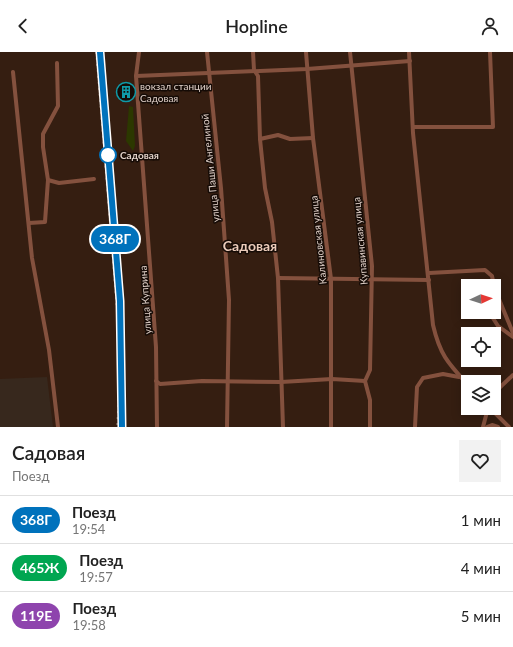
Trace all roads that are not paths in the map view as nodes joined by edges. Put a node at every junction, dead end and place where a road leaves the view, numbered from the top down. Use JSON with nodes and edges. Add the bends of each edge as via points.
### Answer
{"nodes":[{"id":1,"x":139,"y":52,"type":"edge"},
{"id":2,"x":207,"y":52,"type":"edge"},
{"id":3,"x":253,"y":52,"type":"edge"},
{"id":4,"x":306,"y":52,"type":"edge"},
{"id":5,"x":350,"y":52,"type":"edge"},
{"id":6,"x":409,"y":52,"type":"edge"},
{"id":7,"x":490,"y":52,"type":"edge"},
{"id":8,"x":410,"y":61,"type":"junction"},
{"id":9,"x":57,"y":63,"type":"dead end"},
{"id":10,"x":350,"y":66,"type":"junction"},
{"id":11,"x":307,"y":69,"type":"junction"},
{"id":12,"x":254,"y":70,"type":"junction"},
{"id":13,"x":13,"y":72,"type":"dead end"},
{"id":14,"x":208,"y":72,"type":"junction"},
{"id":15,"x":136,"y":76,"type":"junction"},
{"id":16,"x":413,"y":127,"type":"junction"},
{"id":17,"x":313,"y":138,"type":"junction"},
{"id":18,"x":260,"y":140,"type":"junction"},
{"id":19,"x":94,"y":179,"type":"dead end"},
{"id":20,"x":48,"y":180,"type":"junction"},
{"id":21,"x":29,"y":223,"type":"junction"},
{"id":22,"x":429,"y":273,"type":"junction"},
{"id":23,"x":278,"y":278,"type":"junction"},
{"id":24,"x":331,"y":279,"type":"junction"},
{"id":25,"x":493,"y":279,"type":"edge"},
{"id":26,"x":373,"y":280,"type":"junction"},
{"id":27,"x":429,"y":280,"type":"junction"},
{"id":28,"x":501,"y":304,"type":"edge"},
{"id":29,"x":492,"y":319,"type":"edge"},
{"id":30,"x":510,"y":327,"type":"junction"},
{"id":31,"x":505,"y":332,"type":"junction"},
{"id":32,"x":513,"y":333,"type":"edge"},
{"id":33,"x":513,"y":337,"type":"edge"},
{"id":34,"x":513,"y":375,"type":"edge"},
{"id":35,"x":461,"y":377,"type":"edge"},
{"id":36,"x":332,"y":378,"type":"junction"},
{"id":37,"x":461,"y":378,"type":"edge"},
{"id":38,"x":156,"y":380,"type":"junction"},
{"id":39,"x":228,"y":381,"type":"junction"},
{"id":40,"x":365,"y":381,"type":"junction"},
{"id":41,"x":281,"y":382,"type":"junction"},
{"id":42,"x":501,"y":386,"type":"edge"},
{"id":43,"x":487,"y":415,"type":"edge"},
{"id":44,"x":496,"y":415,"type":"edge"},
{"id":45,"x":58,"y":427,"type":"edge"},
{"id":46,"x":157,"y":427,"type":"edge"},
{"id":47,"x":227,"y":427,"type":"edge"},
{"id":48,"x":283,"y":427,"type":"edge"},
{"id":49,"x":331,"y":427,"type":"edge"},
{"id":50,"x":370,"y":427,"type":"edge"},
{"id":51,"x":415,"y":427,"type":"edge"},
{"id":52,"x":483,"y":427,"type":"edge"},
{"id":53,"x":487,"y":427,"type":"edge"},
{"id":54,"x":498,"y":427,"type":"edge"},
{"id":55,"x":509,"y":427,"type":"edge"}],
"edges":[{"from":1,"to":15,"type":"street","name":"улица Куприна"},
{"from":2,"to":14,"type":"street","name":"улица Паши Ангелиной"},
{"from":3,"to":12,"type":"street"},
{"from":4,"to":11,"type":"street","name":"Калиновская улица"},
{"from":5,"to":10,"type":"street","name":"Купавинская улица"},
{"from":6,"to":8,"type":"street"},
{"from":7,"to":16,"type":"street","via":[[493,127]]},
{"from":8,"to":10,"type":"street"},
{"from":8,"to":16,"type":"street"},
{"from":9,"to":20,"type":"street","via":[[58,106],[43,134]]},
{"from":10,"to":11,"type":"street"},
{"from":10,"to":26,"type":"street","name":"Купавинская улица"},
{"from":11,"to":12,"type":"street"},
{"from":11,"to":17,"type":"street","name":"Калиновская улица"},
{"from":12,"to":14,"type":"street"},
{"from":12,"to":18,"type":"street","via":[[258,76]]},
{"from":13,"to":21,"type":"street"},
{"from":14,"to":15,"type":"street"},
{"from":14,"to":39,"type":"street","name":"улица Паши Ангелиной","via":[[221,188],[229,300]]},
{"from":15,"to":38,"type":"street","name":"улица Куприна"},
{"from":16,"to":22,"type":"street"},
{"from":17,"to":18,"type":"street","via":[[290,139],[278,135]]},
{"from":17,"to":24,"type":"street","name":"Калиновская улица"},
{"from":18,"to":23,"type":"street"},
{"from":19,"to":20,"type":"street","via":[[59,183]]},
{"from":20,"to":21,"type":"street","via":[[45,222]]},
{"from":21,"to":45,"type":"street"},
{"from":22,"to":25,"type":"street","via":[[485,270]]},
{"from":22,"to":27,"type":"street"},
{"from":23,"to":24,"type":"street"},
{"from":23,"to":41,"type":"street"},
{"from":24,"to":26,"type":"street"},
{"from":24,"to":36,"type":"street","name":"Калиновская улица"},
{"from":26,"to":27,"type":"street"},
{"from":26,"to":40,"type":"street","name":"Купавинская улица","via":[[370,370]]},
{"from":27,"to":35,"type":"street","via":[[436,338],[447,362]]},
{"from":28,"to":30,"type":"street"},
{"from":29,"to":31,"type":"street"},
{"from":30,"to":31,"type":"street"},
{"from":30,"to":32,"type":"street"},
{"from":31,"to":33,"type":"street"},
{"from":34,"to":42,"type":"street"},
{"from":36,"to":40,"type":"street"},
{"from":36,"to":41,"type":"street"},
{"from":36,"to":49,"type":"street","name":"Калиновская улица"},
{"from":37,"to":51,"type":"street","via":[[454,375],[432,375],[423,378],[417,387]]},
{"from":38,"to":39,"type":"street","via":[[160,384]]},
{"from":38,"to":46,"type":"street","name":"улица Куприна"},
{"from":39,"to":41,"type":"street"},
{"from":39,"to":47,"type":"street","name":"улица Паши Ангелиной"},
{"from":40,"to":50,"type":"street","via":[[370,400]]},
{"from":41,"to":48,"type":"street"},
{"from":43,"to":52,"type":"street"},
{"from":44,"to":55,"type":"street"},
{"from":53,"to":54,"type":"street"}]}
